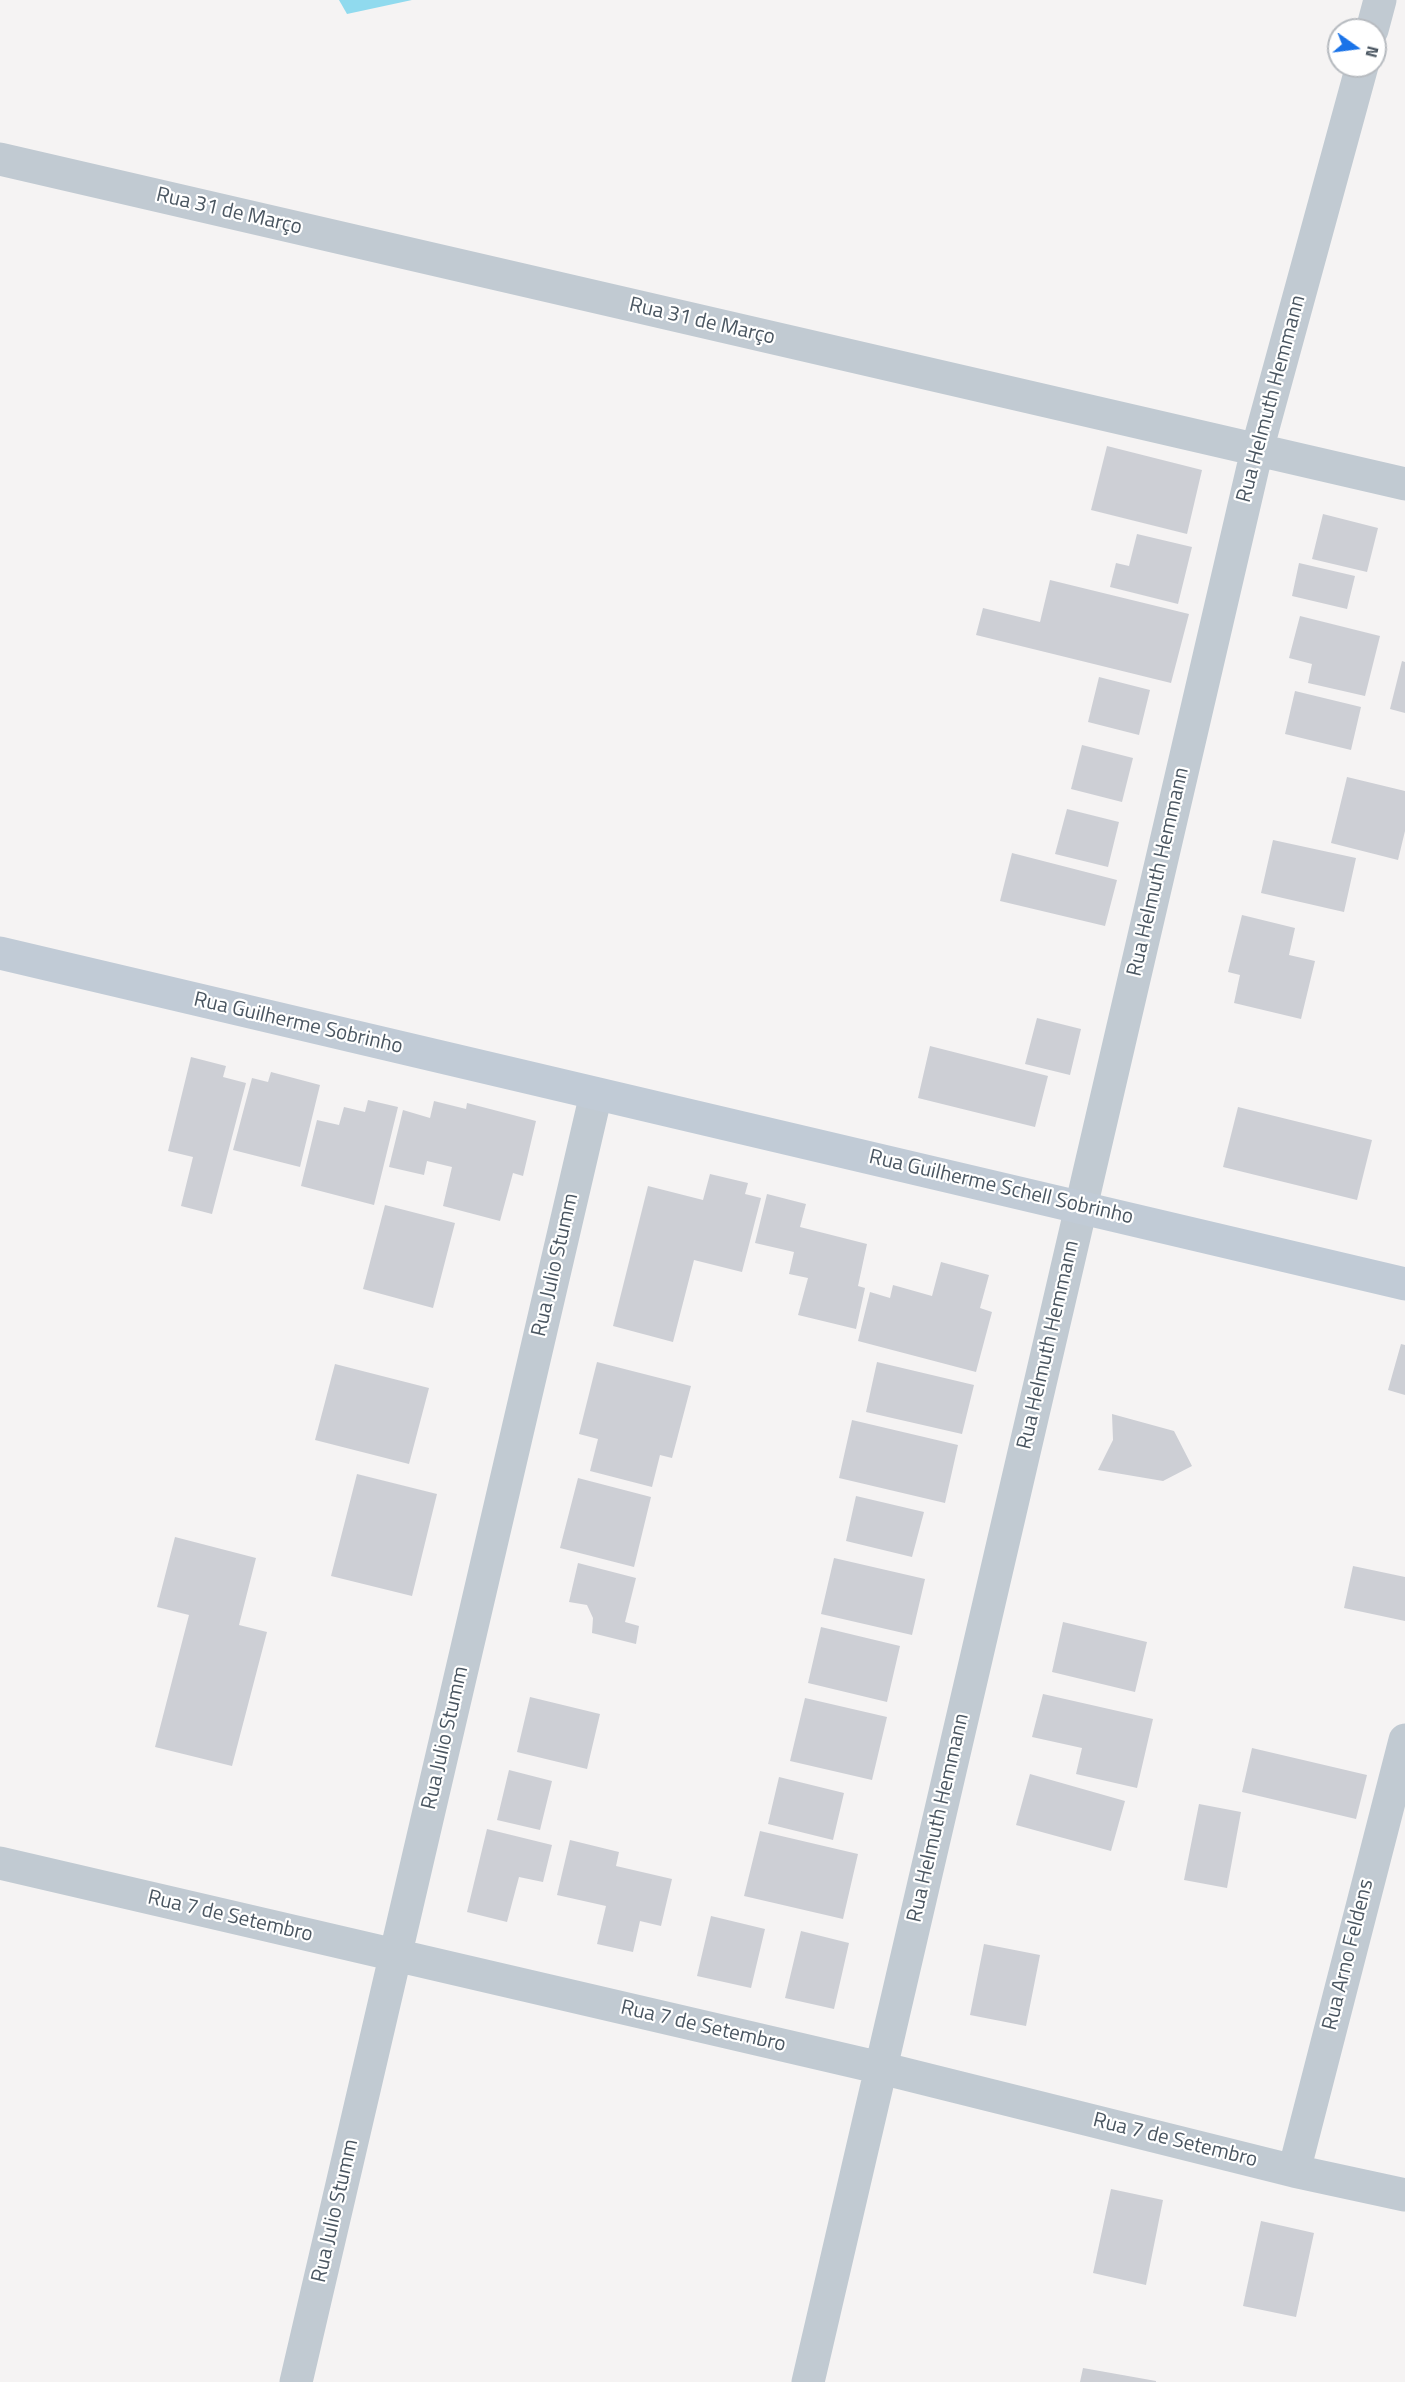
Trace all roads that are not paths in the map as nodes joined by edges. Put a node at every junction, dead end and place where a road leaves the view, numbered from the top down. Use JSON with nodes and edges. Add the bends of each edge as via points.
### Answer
{"nodes":[{"id":1,"x":1380,"y":0,"type":"edge"},
{"id":2,"x":1375,"y":18,"type":"edge"},
{"id":3,"x":1359,"y":78,"type":"edge"},
{"id":4,"x":0,"y":159,"type":"edge"},
{"id":5,"x":1257,"y":450,"type":"junction"},
{"id":6,"x":1405,"y":484,"type":"edge"},
{"id":7,"x":0,"y":953,"type":"edge"},
{"id":8,"x":596,"y":1094,"type":"junction"},
{"id":9,"x":1081,"y":1207,"type":"junction"},
{"id":10,"x":1405,"y":1284,"type":"edge"},
{"id":11,"x":1405,"y":1740,"type":"edge"},
{"id":12,"x":0,"y":1863,"type":"edge"},
{"id":13,"x":396,"y":1955,"type":"junction"},
{"id":14,"x":881,"y":2068,"type":"junction"},
{"id":15,"x":1294,"y":2171,"type":"junction"},
{"id":16,"x":1405,"y":2195,"type":"edge"},
{"id":17,"x":296,"y":2382,"type":"edge"},
{"id":18,"x":808,"y":2382,"type":"edge"}],
"edges":[{"from":1,"to":2,"type":"street"},
{"from":3,"to":5,"type":"street","name":"Rua Helmuth Hemmann"},
{"from":4,"to":5,"type":"street","name":"Rua 31 de Março"},
{"from":5,"to":6,"type":"street","name":"Rua 31 de Março"},
{"from":5,"to":9,"type":"street","name":"Rua Helmuth Hemmann"},
{"from":7,"to":8,"type":"street","name":"Rua Guilherme Sobrinho"},
{"from":8,"to":9,"type":"street","name":"Rua Guilherme Schell Sobrinho"},
{"from":8,"to":13,"type":"street","name":"Rua Julio Stumm"},
{"from":9,"to":10,"type":"street","name":"Rua Guilherme Schell Sobrinho"},
{"from":9,"to":14,"type":"street","name":"Rua Helmuth Hemmann"},
{"from":11,"to":15,"type":"street","name":"Rua Arno Feldens"},
{"from":12,"to":13,"type":"street","name":"Rua 7 de Setembro"},
{"from":13,"to":14,"type":"street","name":"Rua 7 de Setembro"},
{"from":13,"to":17,"type":"street","name":"Rua Julio Stumm"},
{"from":14,"to":15,"type":"street","name":"Rua 7 de Setembro"},
{"from":14,"to":18,"type":"street","name":"Rua Helmuth Hemmann"},
{"from":15,"to":16,"type":"street","name":"Rua 7 de Setembro"}]}
